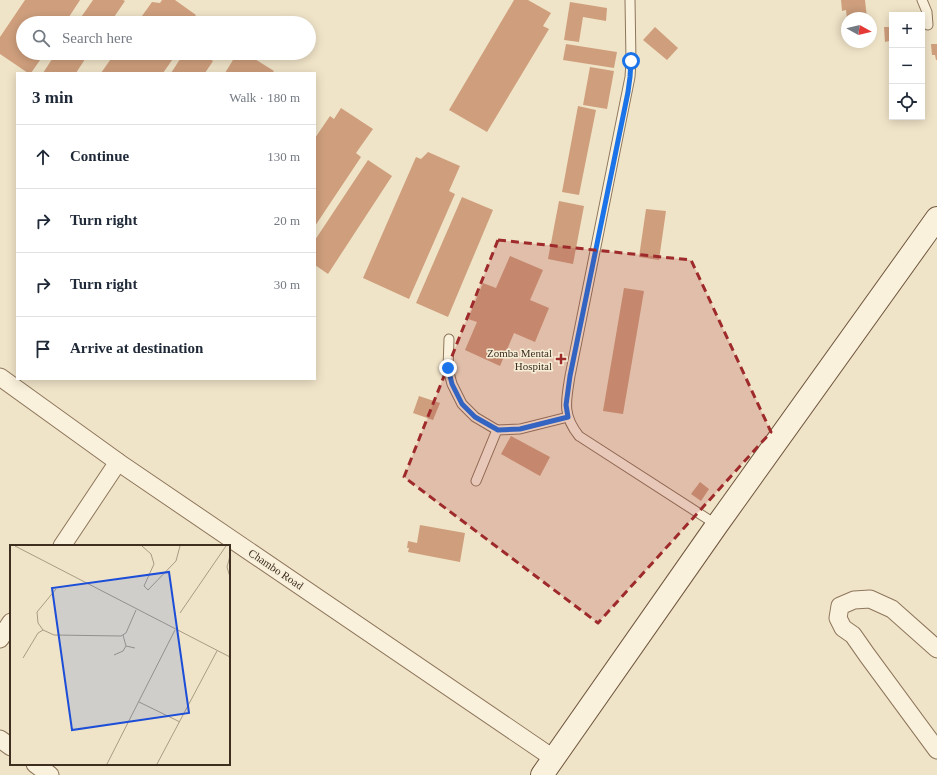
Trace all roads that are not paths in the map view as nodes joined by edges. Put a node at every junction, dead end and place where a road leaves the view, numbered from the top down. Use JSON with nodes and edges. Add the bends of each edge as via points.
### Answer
{"nodes":[{"id":1,"x":630,"y":0,"type":"edge"},
{"id":2,"x":922,"y":0,"type":"edge"},
{"id":3,"x":928,"y":26,"type":"dead end"},
{"id":4,"x":937,"y":218,"type":"edge"},
{"id":5,"x":449,"y":340,"type":"dead end"},
{"id":6,"x":0,"y":377,"type":"edge"},
{"id":7,"x":568,"y":417,"type":"junction"},
{"id":8,"x":498,"y":430,"type":"junction"},
{"id":9,"x":118,"y":462,"type":"junction"},
{"id":10,"x":476,"y":481,"type":"dead end"},
{"id":11,"x":717,"y":525,"type":"junction"},
{"id":12,"x":63,"y":545,"type":"edge"},
{"id":13,"x":10,"y":624,"type":"edge"},
{"id":14,"x":0,"y":639,"type":"edge"},
{"id":15,"x":937,"y":649,"type":"edge"},
{"id":16,"x":0,"y":739,"type":"edge"},
{"id":17,"x":10,"y":746,"type":"edge"},
{"id":18,"x":937,"y":750,"type":"edge"},
{"id":19,"x":36,"y":765,"type":"edge"},
{"id":20,"x":547,"y":766,"type":"edge"},
{"id":21,"x":50,"y":775,"type":"edge"}],
"edges":[{"from":1,"to":7,"type":"lane","via":[[630,77],[570,376],[566,405]]},
{"from":2,"to":3,"type":"lane","via":[[927,12]]},
{"from":4,"to":11,"type":"main road"},
{"from":5,"to":8,"type":"lane","via":[[448,368],[452,384],[462,404],[475,417]]},
{"from":6,"to":9,"type":"street","name":"Chambo Road"},
{"from":7,"to":8,"type":"lane","via":[[520,429]]},
{"from":7,"to":11,"type":"lane","via":[[579,436]]},
{"from":8,"to":10,"type":"lane"},
{"from":9,"to":12,"type":"street"},
{"from":9,"to":20,"type":"street","name":"Chambo Road"},
{"from":11,"to":20,"type":"main road"},
{"from":13,"to":14,"type":"street"},
{"from":15,"to":18,"type":"street","via":[[892,609],[870,599],[854,600],[840,606],[838,618],[843,628],[853,634]]},
{"from":16,"to":17,"type":"street"},
{"from":19,"to":21,"type":"street"}]}
